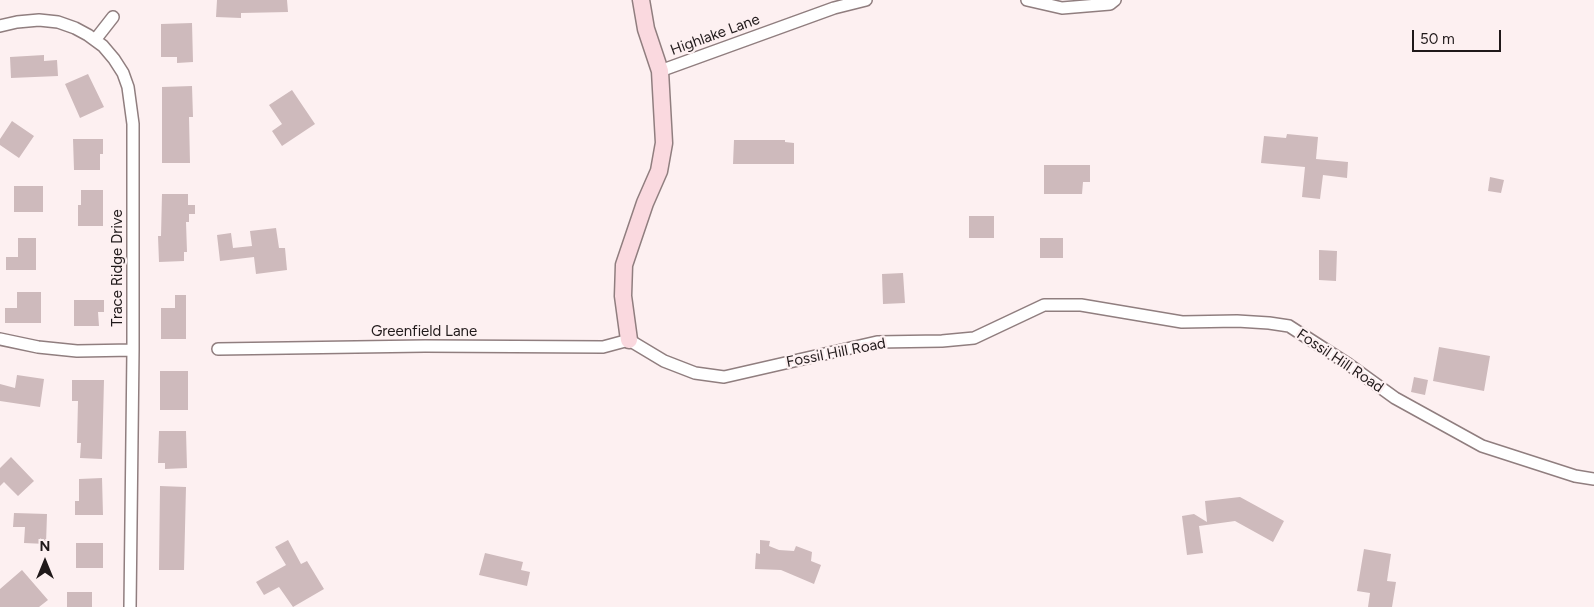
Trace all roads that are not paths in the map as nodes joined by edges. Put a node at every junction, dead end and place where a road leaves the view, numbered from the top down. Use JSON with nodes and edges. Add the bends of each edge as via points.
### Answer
{"nodes":[{"id":1,"x":641,"y":0,"type":"edge"},
{"id":2,"x":866,"y":0,"type":"edge"},
{"id":3,"x":1027,"y":0,"type":"edge"},
{"id":4,"x":1115,"y":0,"type":"edge"},
{"id":5,"x":113,"y":17,"type":"dead end"},
{"id":6,"x":0,"y":26,"type":"edge"},
{"id":7,"x":95,"y":40,"type":"junction"},
{"id":8,"x":660,"y":71,"type":"junction"},
{"id":9,"x":0,"y":340,"type":"edge"},
{"id":10,"x":628,"y":340,"type":"junction"},
{"id":11,"x":218,"y":349,"type":"dead end"},
{"id":12,"x":133,"y":350,"type":"junction"},
{"id":13,"x":1594,"y":479,"type":"edge"},
{"id":14,"x":130,"y":607,"type":"edge"}],
"edges":[{"from":1,"to":8,"type":"street","via":[[646,29]]},
{"from":2,"to":8,"type":"street","name":"Highlake Lane","via":[[834,8]]},
{"from":3,"to":4,"type":"street","via":[[1062,8],[1110,4]]},
{"from":5,"to":7,"type":"street"},
{"from":6,"to":7,"type":"street","name":"Trace Ridge Drive","via":[[17,22],[58,22]]},
{"from":7,"to":12,"type":"street","name":"Trace Ridge Drive","via":[[114,59],[122,73],[131,105]]},
{"from":8,"to":10,"type":"street","via":[[664,143],[659,171],[624,265],[623,296]]},
{"from":9,"to":12,"type":"street","via":[[77,351]]},
{"from":10,"to":11,"type":"street","name":"Greenfield Lane","via":[[603,348]]},
{"from":10,"to":13,"type":"street","name":"Fossil Hill Road","via":[[664,361],[695,373],[724,377],[877,342],[974,338],[1044,305],[1082,305],[1182,322],[1269,323],[1289,326],[1394,398],[1482,446]]},
{"from":12,"to":14,"type":"street","name":"Trace Ridge Drive"}]}
